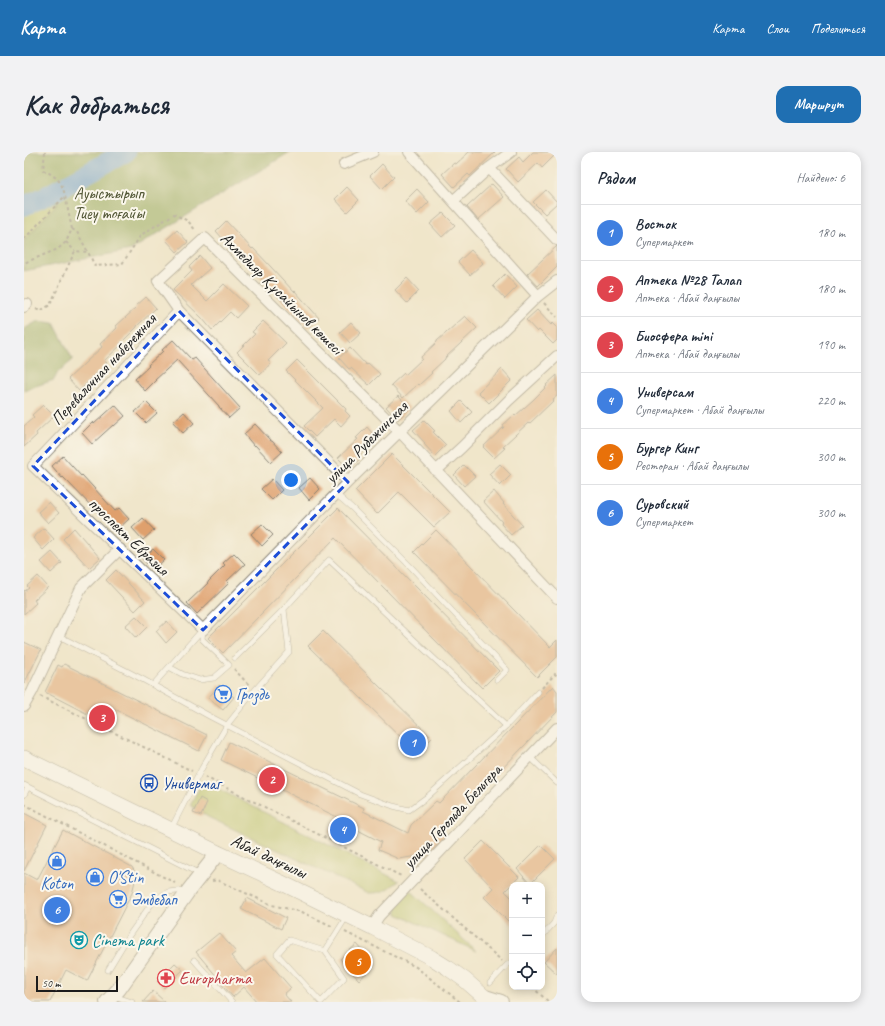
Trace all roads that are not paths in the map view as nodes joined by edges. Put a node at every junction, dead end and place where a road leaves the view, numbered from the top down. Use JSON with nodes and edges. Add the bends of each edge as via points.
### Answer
{"nodes":[{"id":1,"x":373,"y":152,"type":"edge"},
{"id":2,"x":409,"y":152,"type":"edge"},
{"id":3,"x":511,"y":152,"type":"edge"},
{"id":4,"x":344,"y":164,"type":"dead end"},
{"id":5,"x":489,"y":168,"type":"junction"},
{"id":6,"x":452,"y":201,"type":"junction"},
{"id":7,"x":557,"y":240,"type":"edge"},
{"id":8,"x":557,"y":281,"type":"edge"},
{"id":9,"x":538,"y":296,"type":"junction"},
{"id":10,"x":179,"y":311,"type":"junction"},
{"id":11,"x":557,"y":356,"type":"edge"},
{"id":12,"x":399,"y":431,"type":"junction"},
{"id":13,"x":33,"y":466,"type":"joint"},
{"id":14,"x":436,"y":470,"type":"junction"},
{"id":15,"x":348,"y":482,"type":"junction"},
{"id":16,"x":336,"y":494,"type":"junction"},
{"id":17,"x":120,"y":549,"type":"junction"},
{"id":18,"x":557,"y":598,"type":"edge"},
{"id":19,"x":284,"y":609,"type":"junction"},
{"id":20,"x":203,"y":630,"type":"junction"},
{"id":21,"x":58,"y":636,"type":"junction"},
{"id":22,"x":235,"y":658,"type":"dead end"},
{"id":23,"x":169,"y":667,"type":"junction"},
{"id":24,"x":497,"y":680,"type":"dead end"},
{"id":25,"x":153,"y":685,"type":"junction"},
{"id":26,"x":538,"y":692,"type":"road end"},
{"id":27,"x":24,"y":706,"type":"edge"},
{"id":28,"x":227,"y":725,"type":"junction"},
{"id":29,"x":506,"y":726,"type":"junction"},
{"id":30,"x":557,"y":728,"type":"edge"},
{"id":31,"x":530,"y":757,"type":"junction"},
{"id":32,"x":24,"y":758,"type":"edge"},
{"id":33,"x":557,"y":783,"type":"edge"},
{"id":34,"x":26,"y":786,"type":"edge"},
{"id":35,"x":24,"y":795,"type":"edge"},
{"id":36,"x":171,"y":830,"type":"junction"},
{"id":37,"x":218,"y":853,"type":"junction"},
{"id":38,"x":201,"y":875,"type":"junction"},
{"id":39,"x":185,"y":888,"type":"junction"},
{"id":40,"x":348,"y":915,"type":"junction"},
{"id":41,"x":557,"y":915,"type":"edge"},
{"id":42,"x":372,"y":927,"type":"junction"},
{"id":43,"x":545,"y":933,"type":"edge"},
{"id":44,"x":325,"y":951,"type":"junction"},
{"id":45,"x":194,"y":960,"type":"dead end"},
{"id":46,"x":509,"y":964,"type":"edge"},
{"id":47,"x":108,"y":970,"type":"dead end"},
{"id":48,"x":490,"y":983,"type":"dead end"},
{"id":49,"x":110,"y":999,"type":"edge"},
{"id":50,"x":487,"y":1000,"type":"edge"},
{"id":51,"x":132,"y":1002,"type":"edge"},
{"id":52,"x":232,"y":1002,"type":"edge"},
{"id":53,"x":321,"y":1002,"type":"edge"},
{"id":54,"x":501,"y":1002,"type":"edge"}],
"edges":[{"from":1,"to":4,"type":"street"},
{"from":2,"to":6,"type":"street"},
{"from":3,"to":5,"type":"street"},
{"from":5,"to":6,"type":"street"},
{"from":5,"to":7,"type":"street"},
{"from":6,"to":9,"type":"street"},
{"from":8,"to":9,"type":"street","name":"улица Рубежинская"},
{"from":9,"to":12,"type":"street","name":"улица Рубежинская"},
{"from":10,"to":12,"type":"street","name":"Ахмедияр Құсайынов көшесі","via":[[158,281],[205,238]]},
{"from":10,"to":13,"type":"street","name":"Перевалочная набережная"},
{"from":10,"to":15,"type":"street","name":"Ахмедияр Құсайынов көшесі"},
{"from":11,"to":14,"type":"street"},
{"from":12,"to":14,"type":"street","name":"Ахмедияр Құсайынов көшесі"},
{"from":12,"to":15,"type":"street","name":"улица Рубежинская"},
{"from":13,"to":17,"type":"street","name":"проспект Евразия"},
{"from":14,"to":18,"type":"street","name":"Ахмедияр Құсайынов көшесі"},
{"from":15,"to":16,"type":"street","name":"улица Рубежинская"},
{"from":16,"to":20,"type":"street","name":"улица Рубежинская"},
{"from":16,"to":24,"type":"lane","via":[[412,568],[506,670]]},
{"from":17,"to":20,"type":"street","name":"проспект Евразия"},
{"from":17,"to":21,"type":"street","via":[[81,588]]},
{"from":19,"to":22,"type":"lane"},
{"from":19,"to":28,"type":"lane","via":[[289,652]]},
{"from":19,"to":29,"type":"lane","via":[[329,560]]},
{"from":20,"to":23,"type":"lane"},
{"from":20,"to":23,"type":"lane","via":[[202,639],[229,665],[214,678],[200,680]]},
{"from":21,"to":25,"type":"lane"},
{"from":21,"to":27,"type":"street"},
{"from":23,"to":25,"type":"lane"},
{"from":25,"to":28,"type":"lane"},
{"from":26,"to":29,"type":"lane"},
{"from":28,"to":29,"type":"lane","via":[[360,794],[409,810]]},
{"from":28,"to":36,"type":"lane"},
{"from":30,"to":31,"type":"street","name":"улица Герольда Бельгера"},
{"from":31,"to":33,"type":"lane"},
{"from":31,"to":42,"type":"street","name":"улица Герольда Бельгера","via":[[379,916]]},
{"from":32,"to":36,"type":"main road","name":"Абай даңғылы"},
{"from":34,"to":35,"type":"lane"},
{"from":34,"to":38,"type":"lane"},
{"from":36,"to":37,"type":"main road","name":"Абай даңғылы"},
{"from":37,"to":38,"type":"street"},
{"from":37,"to":40,"type":"main road","name":"Абай даңғылы"},
{"from":38,"to":39,"type":"street"},
{"from":39,"to":47,"type":"lane","via":[[168,892],[154,900]]},
{"from":39,"to":49,"type":"street","via":[[119,990]]},
{"from":40,"to":42,"type":"main road","name":"Абай даңғылы"},
{"from":40,"to":44,"type":"lane"},
{"from":41,"to":43,"type":"lane"},
{"from":42,"to":50,"type":"main road","name":"Абай даңғылы","via":[[437,961],[465,980]]},
{"from":44,"to":53,"type":"lane","via":[[344,978]]},
{"from":44,"to":53,"type":"lane","via":[[289,940],[278,954]]},
{"from":45,"to":52,"type":"lane"},
{"from":46,"to":48,"type":"lane"},
{"from":49,"to":51,"type":"lane"},
{"from":50,"to":54,"type":"street"}]}
